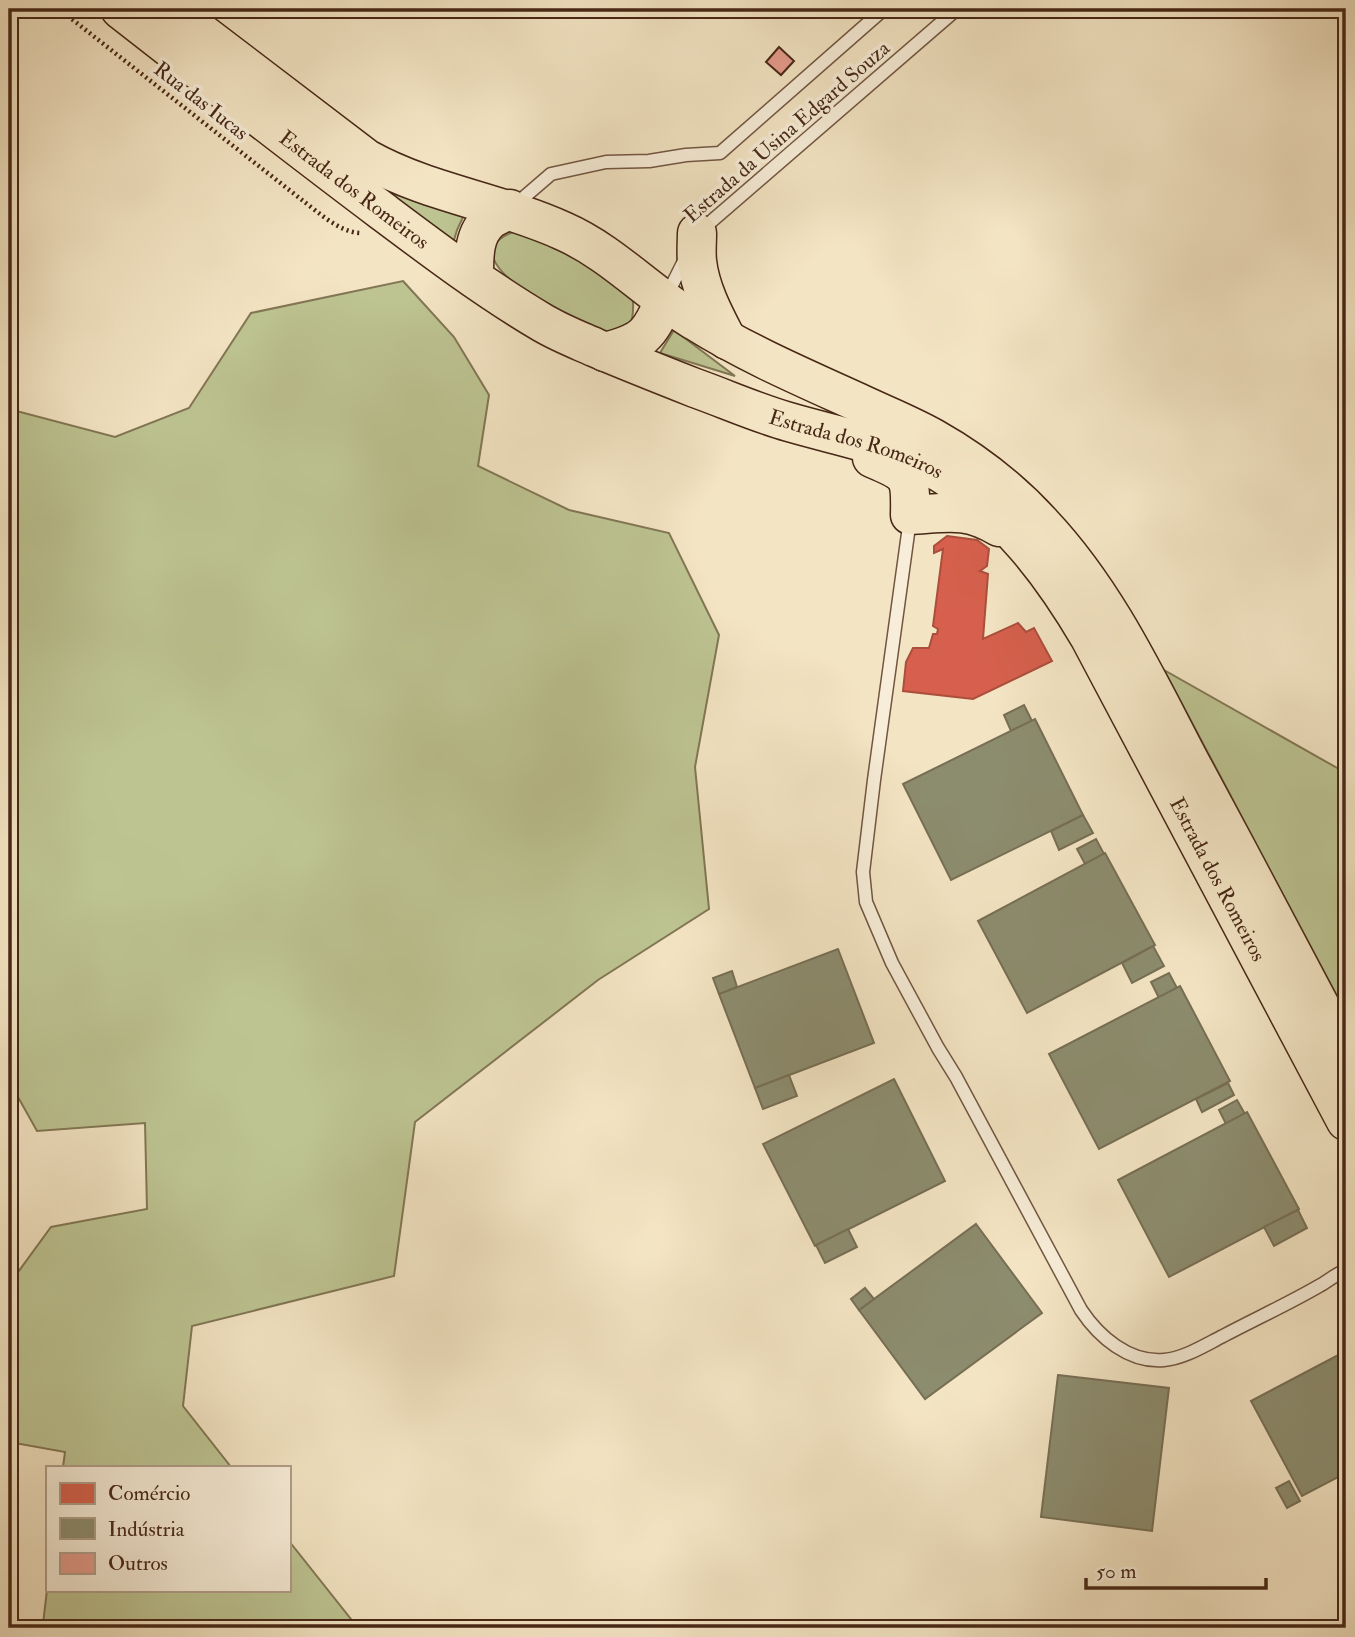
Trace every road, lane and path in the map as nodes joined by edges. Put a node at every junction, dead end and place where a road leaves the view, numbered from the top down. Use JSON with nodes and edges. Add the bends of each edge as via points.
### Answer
{"nodes":[{"id":1,"x":59,"y":9,"type":"edge"},
{"id":2,"x":120,"y":9,"type":"edge"},
{"id":3,"x":170,"y":9,"type":"edge"},
{"id":4,"x":884,"y":9,"type":"edge"},
{"id":5,"x":958,"y":9,"type":"edge"},
{"id":6,"x":986,"y":9,"type":"edge"},
{"id":7,"x":510,"y":209,"type":"junction"},
{"id":8,"x":403,"y":226,"type":"junction"},
{"id":9,"x":697,"y":233,"type":"junction"},
{"id":10,"x":474,"y":278,"type":"junction"},
{"id":11,"x":664,"y":301,"type":"junction"},
{"id":12,"x":727,"y":340,"type":"junction"},
{"id":13,"x":605,"y":352,"type":"junction"},
{"id":14,"x":786,"y":421,"type":"junction"},
{"id":15,"x":910,"y":515,"type":"junction"},
{"id":16,"x":1022,"y":541,"type":"junction"},
{"id":17,"x":1346,"y":1055,"type":"edge"},
{"id":18,"x":1346,"y":1121,"type":"edge"},
{"id":19,"x":1346,"y":1270,"type":"edge"}],
"edges":[{"from":1,"to":8,"type":"path","name":"Rua das Iucas","via":[[330,221],[352,233],[378,235]]},
{"from":2,"to":8,"type":"main road","name":"Estrada dos Romeiros"},
{"from":3,"to":7,"type":"main road","name":"Estrada dos Romeiros","via":[[367,159],[417,182]]},
{"from":4,"to":7,"type":"lane","name":"Estrada da Usina Edgard Souza","via":[[720,153],[606,162],[551,174]]},
{"from":5,"to":6,"type":"lane"},
{"from":5,"to":9,"type":"lane","name":"Estrada da Usina Edgard Souza"},
{"from":7,"to":10,"type":"main road","via":[[481,230]]},
{"from":7,"to":11,"type":"main road","name":"Estrada dos Romeiros","via":[[585,241]]},
{"from":8,"to":10,"type":"main road","name":"Estrada dos Romeiros"},
{"from":9,"to":11,"type":"lane","name":"Estrada da Usina Edgard Souza"},
{"from":9,"to":12,"type":"main road","via":[[702,283]]},
{"from":10,"to":13,"type":"main road","name":"Estrada dos Romeiros","via":[[545,324]]},
{"from":11,"to":12,"type":"main road","name":"Estrada dos Romeiros"},
{"from":11,"to":13,"type":"main road","via":[[646,335]]},
{"from":12,"to":17,"type":"main road","name":"Estrada dos Romeiros","via":[[934,439],[985,472],[1041,522],[1093,588],[1134,654]]},
{"from":13,"to":14,"type":"main road","name":"Estrada dos Romeiros"},
{"from":14,"to":15,"type":"main road","via":[[897,468],[911,487]]},
{"from":14,"to":16,"type":"main road","name":"Estrada dos Romeiros","via":[[886,449],[940,473],[971,494]]},
{"from":15,"to":16,"type":"main road","via":[[970,514]]},
{"from":15,"to":19,"type":"lane","via":[[863,872],[866,902],[892,963],[1081,1310],[1098,1332],[1122,1350],[1143,1359],[1165,1360],[1189,1353]]},
{"from":16,"to":18,"type":"main road","name":"Estrada dos Romeiros","via":[[1049,573],[1090,638]]}]}
